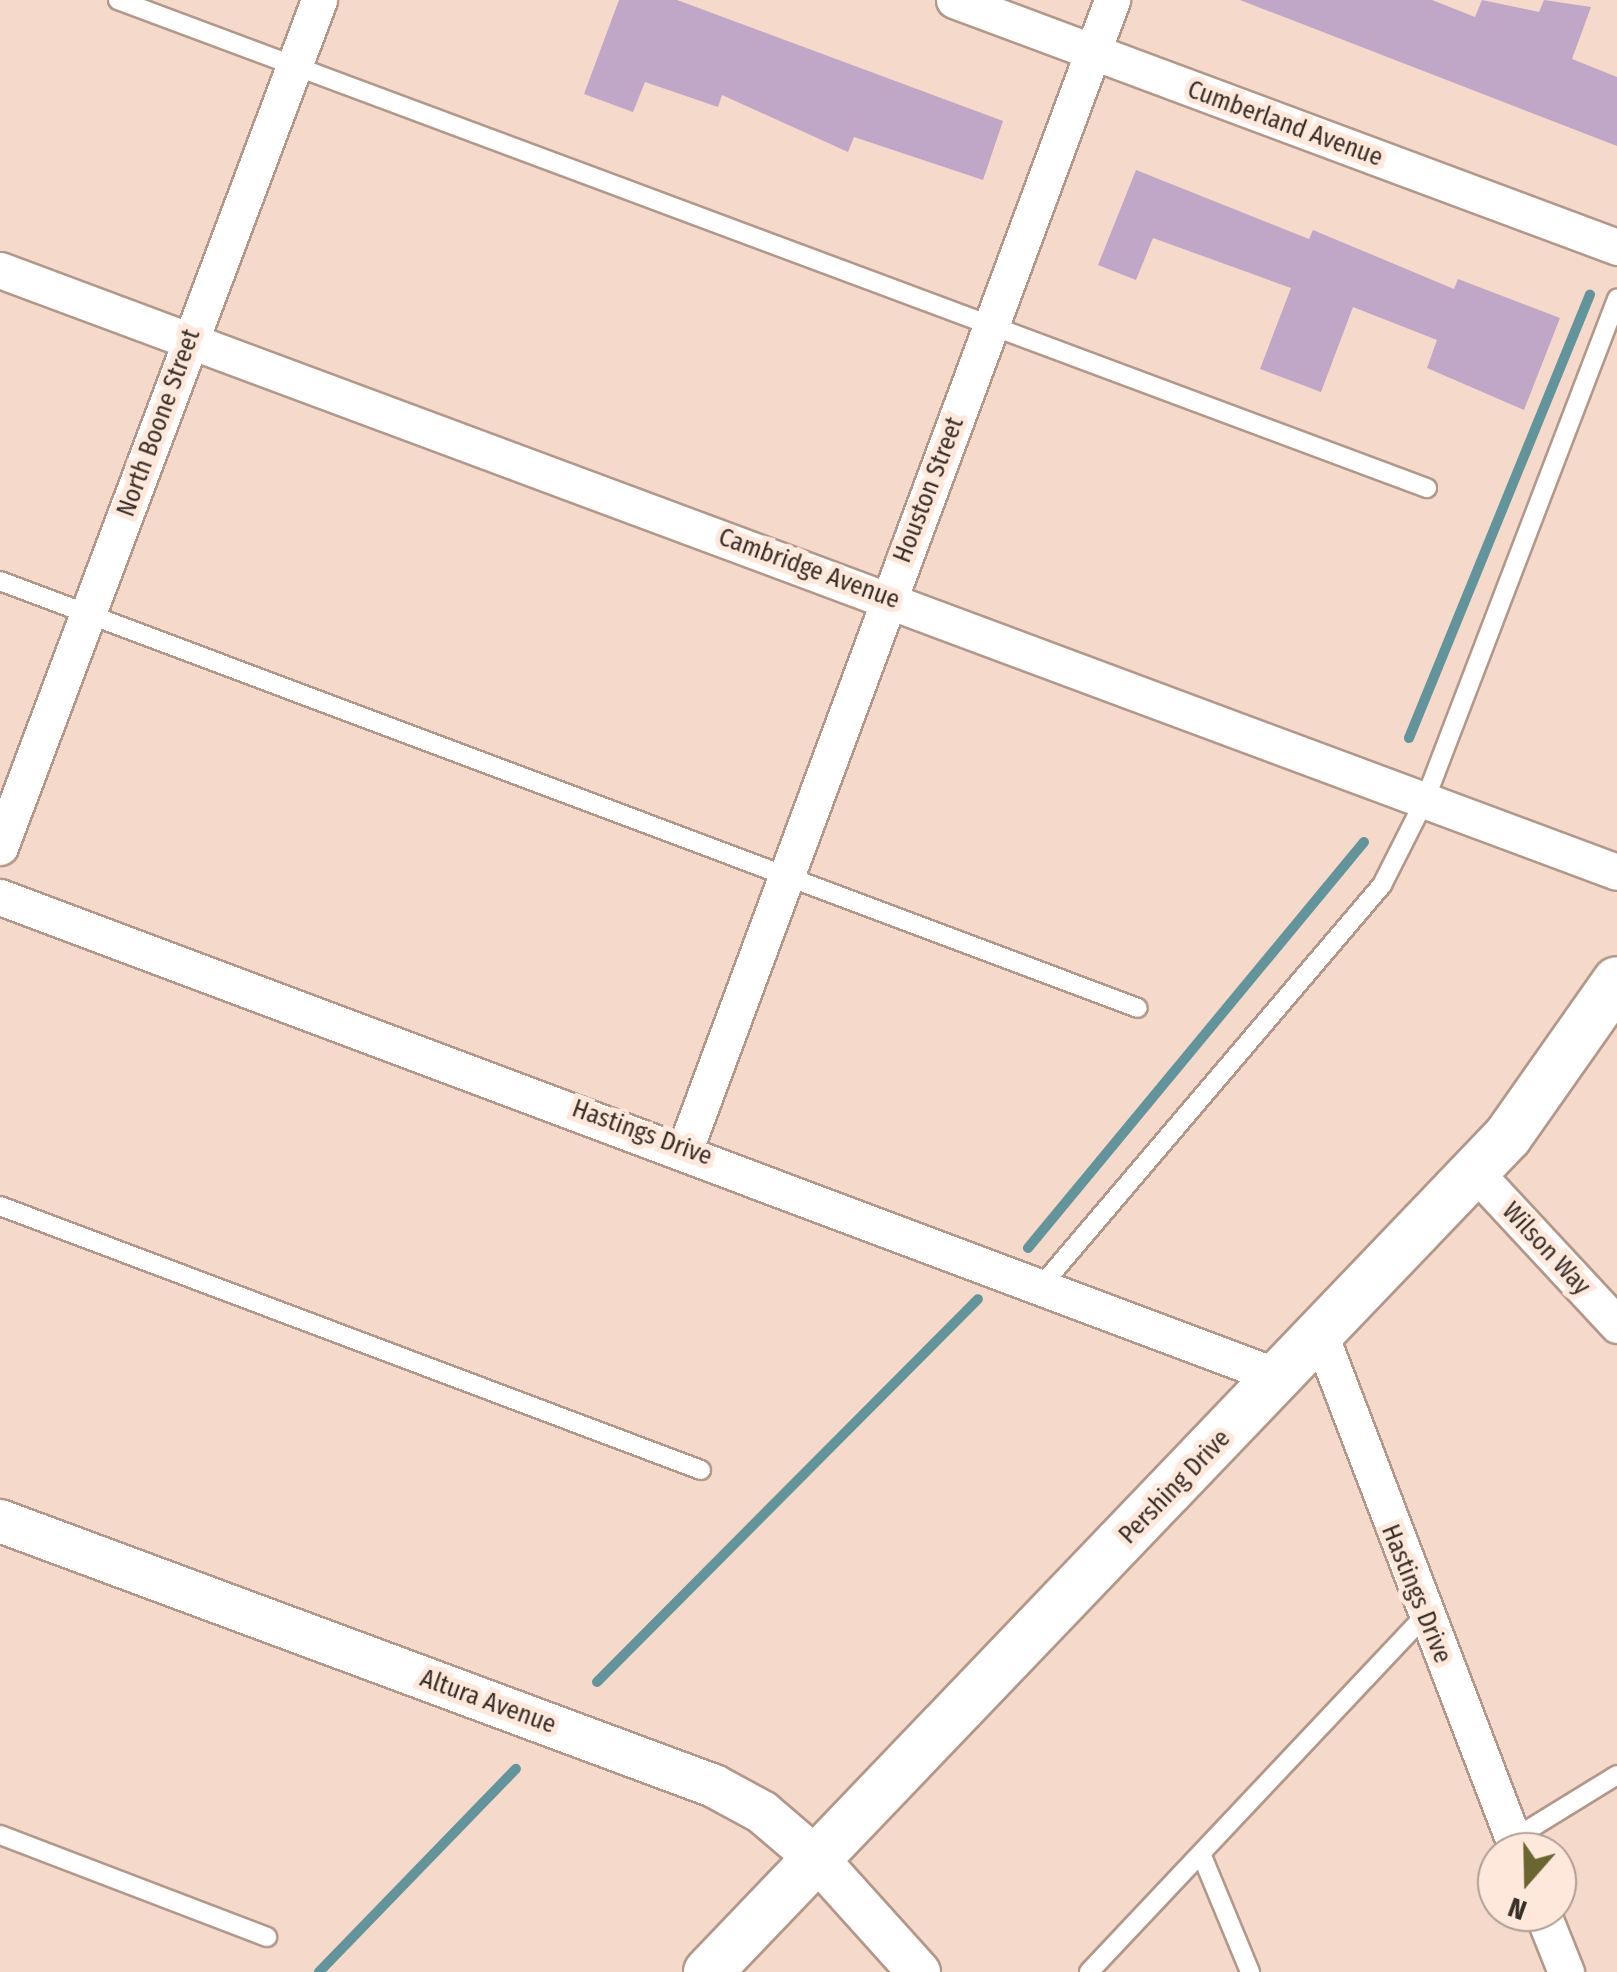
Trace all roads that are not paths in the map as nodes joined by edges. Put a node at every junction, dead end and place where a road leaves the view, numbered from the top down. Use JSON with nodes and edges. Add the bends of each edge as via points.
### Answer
{"nodes":[{"id":1,"x":118,"y":0,"type":"edge"},
{"id":2,"x":319,"y":0,"type":"edge"},
{"id":3,"x":954,"y":0,"type":"edge"},
{"id":4,"x":1112,"y":0,"type":"edge"},
{"id":5,"x":1092,"y":52,"type":"junction"},
{"id":6,"x":295,"y":65,"type":"junction"},
{"id":7,"x":1617,"y":248,"type":"edge"},
{"id":8,"x":0,"y":270,"type":"edge"},
{"id":9,"x":1617,"y":299,"type":"edge"},
{"id":10,"x":993,"y":326,"type":"junction"},
{"id":11,"x":189,"y":340,"type":"junction"},
{"id":12,"x":1427,"y":488,"type":"dead end"},
{"id":13,"x":0,"y":581,"type":"edge"},
{"id":14,"x":887,"y":598,"type":"junction"},
{"id":15,"x":88,"y":614,"type":"junction"},
{"id":16,"x":1425,"y":800,"type":"junction"},
{"id":17,"x":0,"y":847,"type":"edge"},
{"id":18,"x":1617,"y":872,"type":"edge"},
{"id":19,"x":784,"y":876,"type":"junction"},
{"id":20,"x":0,"y":897,"type":"edge"},
{"id":21,"x":1617,"y":981,"type":"edge"},
{"id":22,"x":1138,"y":1008,"type":"dead end"},
{"id":23,"x":685,"y":1148,"type":"junction"},
{"id":24,"x":1474,"y":1172,"type":"junction"},
{"id":25,"x":0,"y":1206,"type":"edge"},
{"id":26,"x":1042,"y":1285,"type":"junction"},
{"id":27,"x":1617,"y":1325,"type":"edge"},
{"id":28,"x":1320,"y":1334,"type":"junction"},
{"id":29,"x":1280,"y":1377,"type":"junction"},
{"id":30,"x":701,"y":1470,"type":"dead end"},
{"id":31,"x":0,"y":1522,"type":"edge"},
{"id":32,"x":1425,"y":1615,"type":"junction"},
{"id":33,"x":1617,"y":1774,"type":"edge"},
{"id":34,"x":1511,"y":1832,"type":"edge"},
{"id":35,"x":1534,"y":1832,"type":"edge"},
{"id":36,"x":0,"y":1835,"type":"edge"},
{"id":37,"x":1202,"y":1856,"type":"junction"},
{"id":38,"x":818,"y":1860,"type":"junction"},
{"id":39,"x":1550,"y":1932,"type":"edge"},
{"id":40,"x":267,"y":1936,"type":"dead end"},
{"id":41,"x":708,"y":1972,"type":"edge"},
{"id":42,"x":920,"y":1972,"type":"edge"},
{"id":43,"x":1089,"y":1972,"type":"edge"},
{"id":44,"x":1250,"y":1972,"type":"edge"},
{"id":45,"x":1566,"y":1972,"type":"edge"}],
"edges":[{"from":1,"to":6,"type":"lane"},
{"from":2,"to":6,"type":"street","name":"North Boone Street"},
{"from":3,"to":5,"type":"street","name":"Cumberland Avenue"},
{"from":4,"to":5,"type":"street","name":"Houston Street"},
{"from":5,"to":7,"type":"street","name":"Cumberland Avenue"},
{"from":5,"to":10,"type":"street","name":"Houston Street"},
{"from":6,"to":10,"type":"lane"},
{"from":6,"to":11,"type":"street","name":"North Boone Street"},
{"from":8,"to":11,"type":"street","name":"Cambridge Avenue"},
{"from":9,"to":16,"type":"lane"},
{"from":10,"to":12,"type":"lane"},
{"from":10,"to":14,"type":"street","name":"Houston Street"},
{"from":11,"to":14,"type":"street","name":"Cambridge Avenue"},
{"from":11,"to":15,"type":"street","name":"North Boone Street"},
{"from":13,"to":15,"type":"lane"},
{"from":14,"to":16,"type":"street","name":"Cambridge Avenue"},
{"from":14,"to":19,"type":"street","name":"Houston Street"},
{"from":15,"to":17,"type":"street","name":"North Boone Street"},
{"from":15,"to":19,"type":"lane"},
{"from":16,"to":18,"type":"street","name":"Cambridge Avenue"},
{"from":16,"to":26,"type":"lane","via":[[1382,885]]},
{"from":19,"to":22,"type":"lane"},
{"from":19,"to":23,"type":"street","name":"Houston Street"},
{"from":20,"to":23,"type":"street","name":"Hastings Drive"},
{"from":21,"to":24,"type":"main road","name":"Pershing Drive","via":[[1542,1095]]},
{"from":23,"to":26,"type":"street","name":"Hastings Drive"},
{"from":24,"to":27,"type":"street","name":"Wilson Way"},
{"from":24,"to":28,"type":"main road","name":"Pershing Drive"},
{"from":25,"to":30,"type":"lane"},
{"from":26,"to":29,"type":"street","name":"Hastings Drive"},
{"from":28,"to":29,"type":"main road","name":"Pershing Drive"},
{"from":28,"to":32,"type":"street","name":"Hastings Drive"},
{"from":29,"to":38,"type":"main road","name":"Pershing Drive"},
{"from":31,"to":38,"type":"street","name":"Altura Avenue","via":[[714,1786],[762,1812]]},
{"from":32,"to":34,"type":"street","name":"Hastings Drive"},
{"from":32,"to":37,"type":"lane"},
{"from":33,"to":35,"type":"lane"},
{"from":36,"to":40,"type":"lane"},
{"from":37,"to":43,"type":"lane"},
{"from":37,"to":44,"type":"lane"},
{"from":38,"to":41,"type":"main road","name":"Pershing Drive"},
{"from":38,"to":42,"type":"street","name":"Altura Avenue"},
{"from":39,"to":45,"type":"street"}]}
